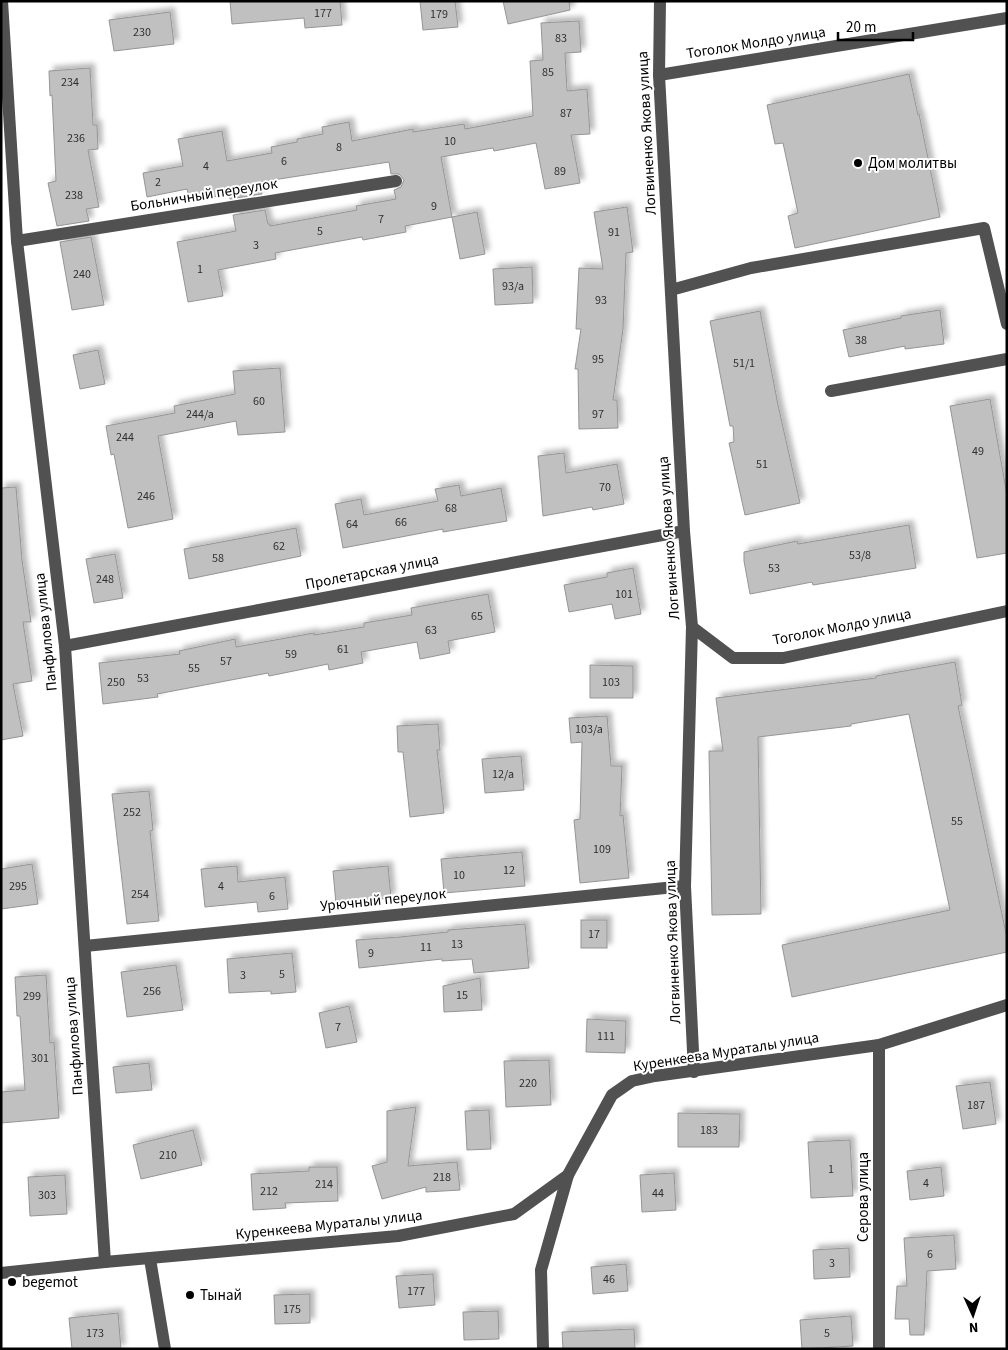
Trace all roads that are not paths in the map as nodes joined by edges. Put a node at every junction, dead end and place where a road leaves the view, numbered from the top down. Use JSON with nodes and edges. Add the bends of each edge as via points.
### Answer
{"nodes":[{"id":1,"x":2,"y":1,"type":"edge"},
{"id":2,"x":660,"y":1,"type":"edge"},
{"id":3,"x":1007,"y":18,"type":"edge"},
{"id":4,"x":659,"y":75,"type":"junction"},
{"id":5,"x":396,"y":181,"type":"dead end"},
{"id":6,"x":17,"y":241,"type":"junction"},
{"id":7,"x":671,"y":290,"type":"junction"},
{"id":8,"x":1007,"y":324,"type":"edge"},
{"id":9,"x":1007,"y":359,"type":"edge"},
{"id":10,"x":831,"y":391,"type":"dead end"},
{"id":11,"x":684,"y":531,"type":"junction"},
{"id":12,"x":1007,"y":611,"type":"edge"},
{"id":13,"x":692,"y":627,"type":"junction"},
{"id":14,"x":65,"y":646,"type":"junction"},
{"id":15,"x":685,"y":886,"type":"junction"},
{"id":16,"x":85,"y":946,"type":"junction"},
{"id":17,"x":1007,"y":1005,"type":"edge"},
{"id":18,"x":879,"y":1045,"type":"junction"},
{"id":19,"x":694,"y":1072,"type":"junction"},
{"id":20,"x":568,"y":1175,"type":"junction"},
{"id":21,"x":150,"y":1259,"type":"junction"},
{"id":22,"x":104,"y":1262,"type":"junction"},
{"id":23,"x":1,"y":1273,"type":"edge"},
{"id":24,"x":165,"y":1349,"type":"edge"},
{"id":25,"x":543,"y":1349,"type":"edge"},
{"id":26,"x":879,"y":1349,"type":"edge"}],
"edges":[{"from":1,"to":6,"type":"street","name":"Панфилова улица"},
{"from":2,"to":4,"type":"street","name":"Логвиненко Якова улица"},
{"from":3,"to":4,"type":"street","name":"Тоголок Молдо улица"},
{"from":4,"to":7,"type":"street","name":"Логвиненко Якова улица"},
{"from":5,"to":6,"type":"street","name":"Больничный переулок"},
{"from":6,"to":14,"type":"street","name":"Панфилова улица"},
{"from":7,"to":8,"type":"street","via":[[751,268],[984,228]]},
{"from":7,"to":11,"type":"street","name":"Логвиненко Якова улица"},
{"from":9,"to":10,"type":"street"},
{"from":11,"to":13,"type":"street","name":"Логвиненко Якова улица"},
{"from":11,"to":14,"type":"street","name":"Пролетарская улица"},
{"from":12,"to":13,"type":"street","name":"Тоголок Молдо улица","via":[[783,658],[733,658]]},
{"from":13,"to":15,"type":"street","name":"Логвиненко Якова улица"},
{"from":14,"to":16,"type":"street","name":"Панфилова улица"},
{"from":15,"to":16,"type":"street","name":"Урючный переулок"},
{"from":15,"to":19,"type":"street","name":"Логвиненко Якова улица"},
{"from":16,"to":22,"type":"street","name":"Панфилова улица"},
{"from":17,"to":18,"type":"street","name":"Куренкеева Мураталы улица"},
{"from":18,"to":19,"type":"street","name":"Куренкеева Мураталы улица"},
{"from":18,"to":26,"type":"street","name":"Серова улица"},
{"from":19,"to":20,"type":"street","name":"Куренкеева Мураталы улица","via":[[632,1082],[612,1096]]},
{"from":20,"to":21,"type":"street","name":"Куренкеева Мураталы улица","via":[[514,1214],[398,1236]]},
{"from":20,"to":25,"type":"street","via":[[541,1270]]},
{"from":21,"to":22,"type":"street","name":"Куренкеева Мураталы улица"},
{"from":21,"to":24,"type":"street"},
{"from":22,"to":23,"type":"street","name":"Куренкеева Мураталы улица"}]}
